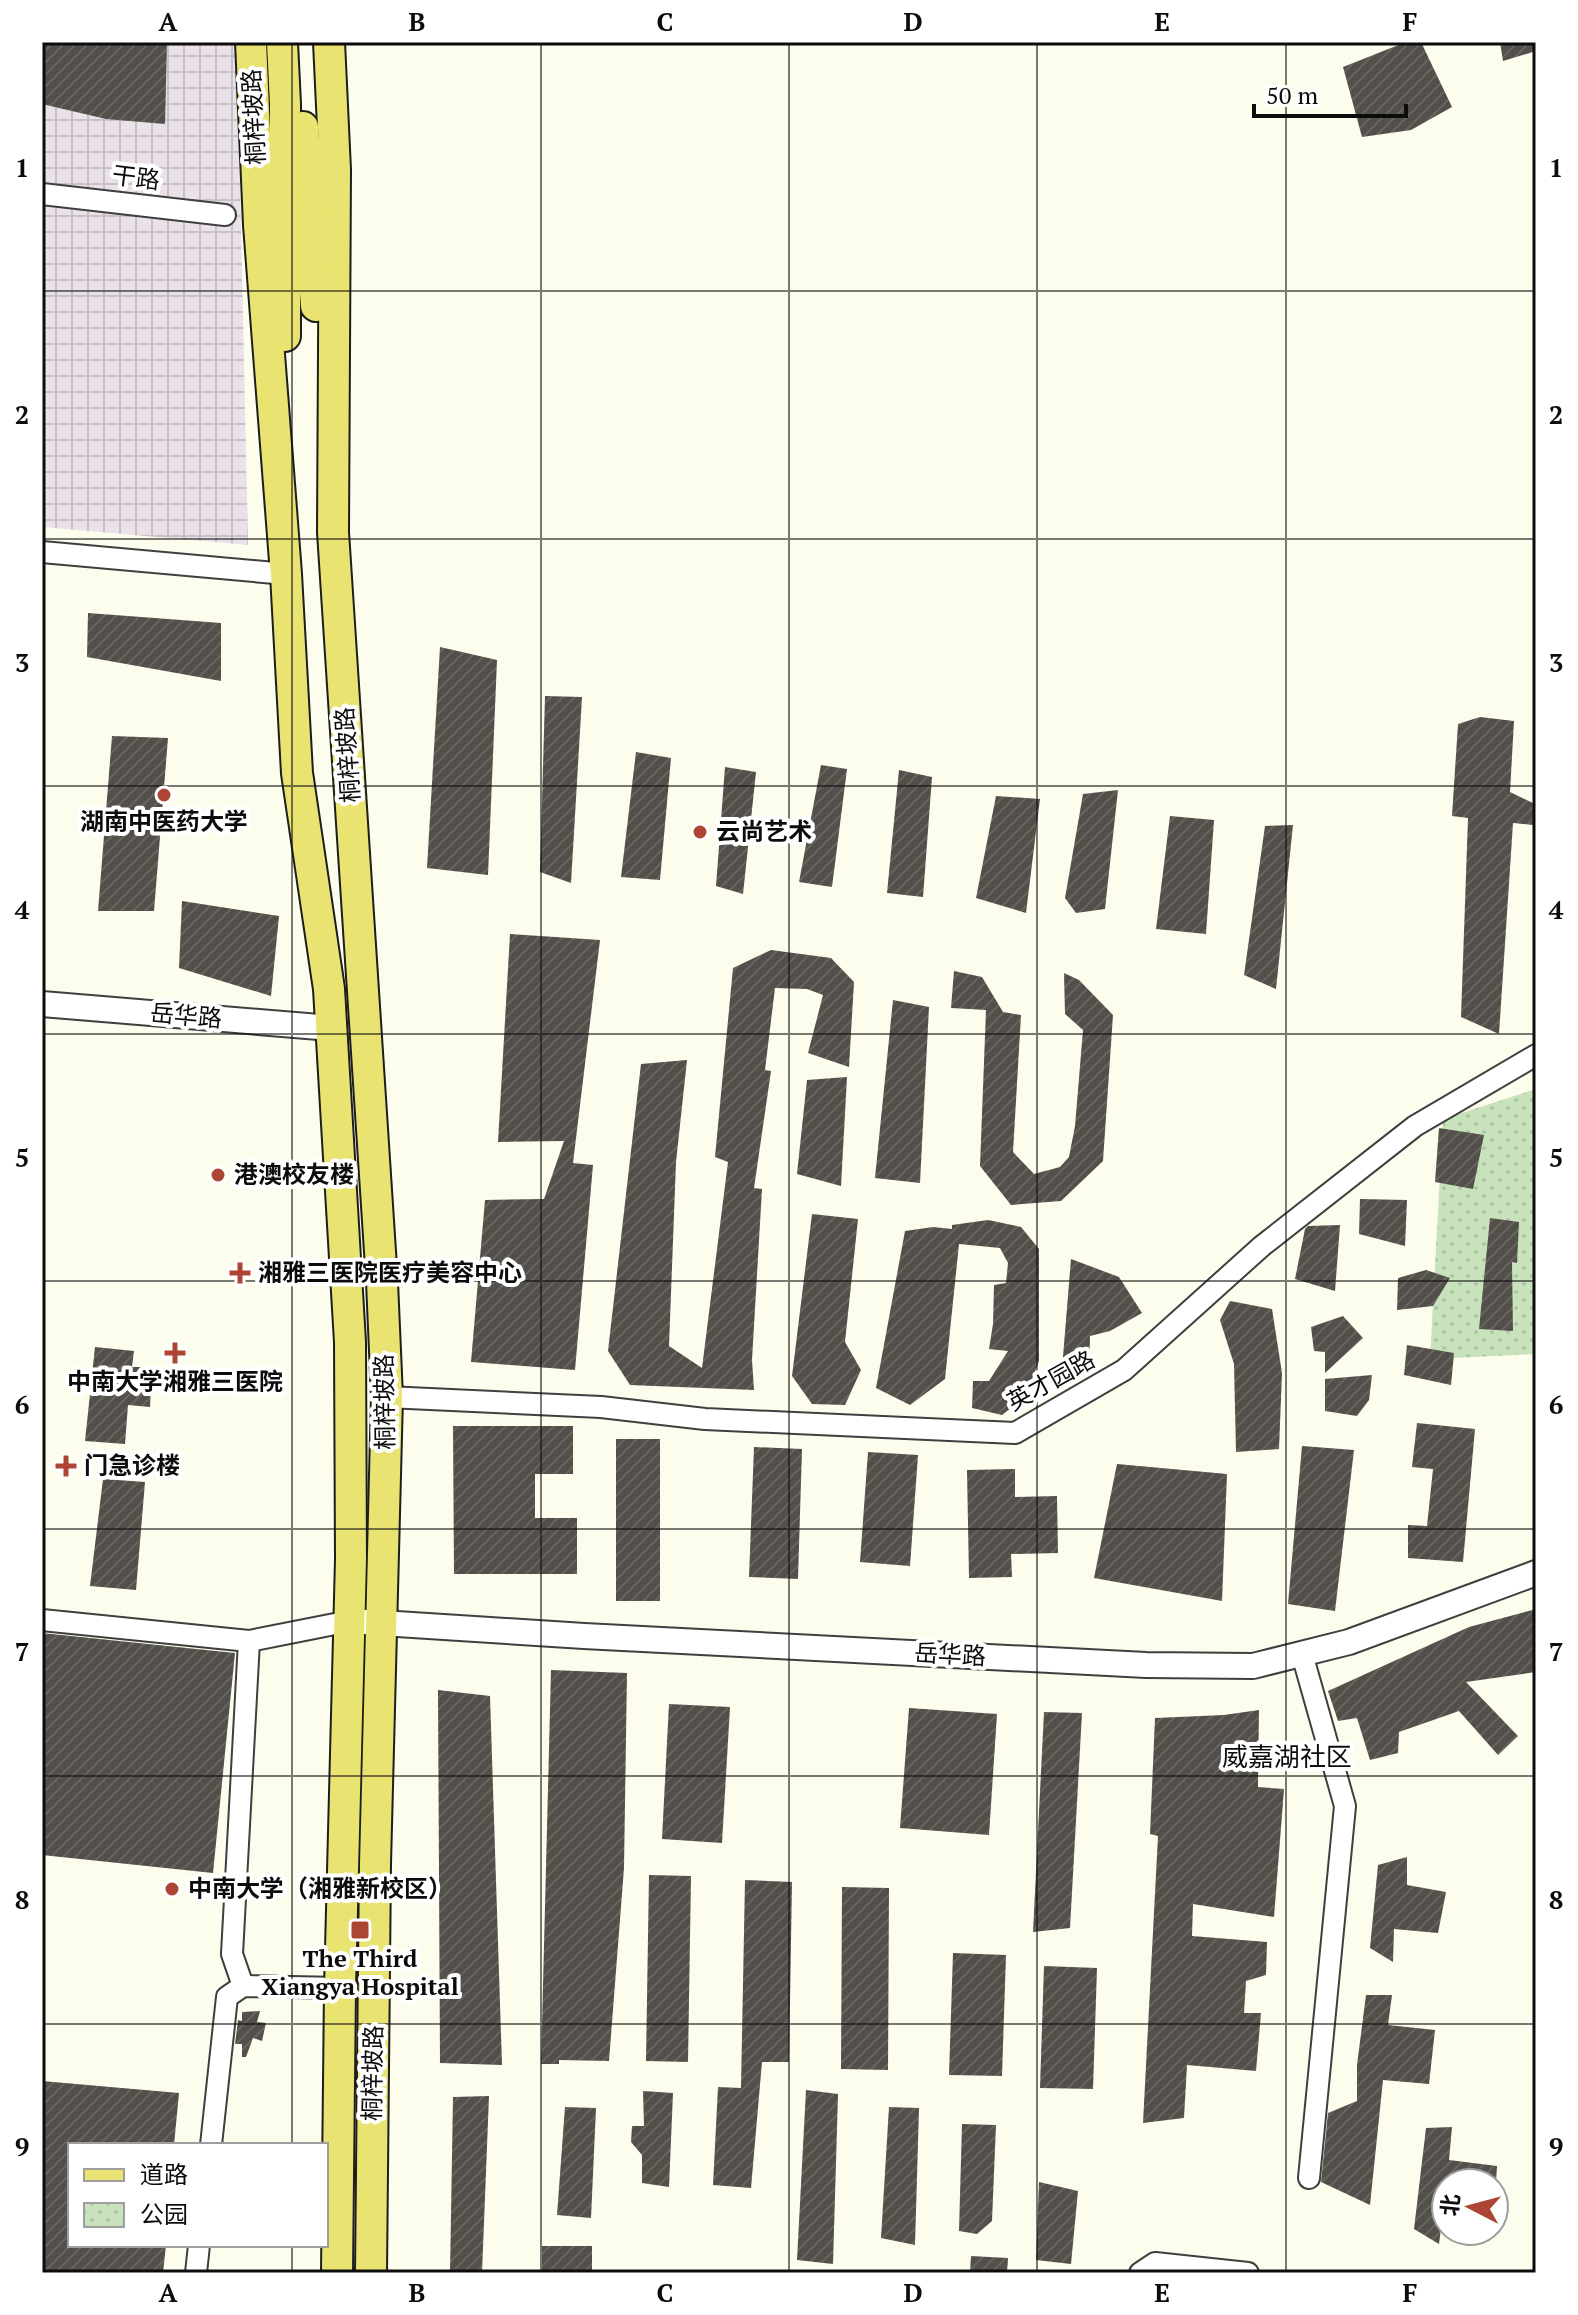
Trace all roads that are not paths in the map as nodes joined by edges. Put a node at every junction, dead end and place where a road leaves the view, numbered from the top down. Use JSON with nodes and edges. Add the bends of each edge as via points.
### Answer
{"nodes":[{"id":1,"x":251,"y":42,"type":"edge"},
{"id":2,"x":282,"y":42,"type":"edge"},
{"id":3,"x":299,"y":42,"type":"edge"},
{"id":4,"x":329,"y":42,"type":"edge"},
{"id":5,"x":42,"y":194,"type":"edge"},
{"id":6,"x":225,"y":215,"type":"dead end"},
{"id":7,"x":333,"y":532,"type":"junction"},
{"id":8,"x":42,"y":552,"type":"edge"},
{"id":9,"x":286,"y":574,"type":"junction"},
{"id":10,"x":42,"y":1004,"type":"edge"},
{"id":11,"x":331,"y":1028,"type":"junction"},
{"id":12,"x":1536,"y":1055,"type":"edge"},
{"id":13,"x":387,"y":1397,"type":"junction"},
{"id":14,"x":1536,"y":1573,"type":"edge"},
{"id":15,"x":42,"y":1620,"type":"edge"},
{"id":16,"x":350,"y":1621,"type":"junction"},
{"id":17,"x":382,"y":1621,"type":"junction"},
{"id":18,"x":249,"y":1641,"type":"junction"},
{"id":19,"x":1302,"y":1654,"type":"junction"},
{"id":20,"x":243,"y":1986,"type":"junction"},
{"id":21,"x":340,"y":1988,"type":"junction"},
{"id":22,"x":211,"y":2143,"type":"edge"},
{"id":23,"x":1309,"y":2178,"type":"dead end"},
{"id":24,"x":199,"y":2247,"type":"edge"},
{"id":25,"x":196,"y":2273,"type":"edge"},
{"id":26,"x":337,"y":2273,"type":"edge"},
{"id":27,"x":371,"y":2273,"type":"edge"},
{"id":28,"x":1140,"y":2273,"type":"edge"},
{"id":29,"x":1248,"y":2273,"type":"edge"}],
"edges":[{"from":1,"to":9,"type":"main road","name":"桐梓坡路","via":[[259,225]]},
{"from":2,"to":9,"type":"main road","name":"桐梓坡路"},
{"from":3,"to":7,"type":"main road","name":"桐梓坡路"},
{"from":4,"to":7,"type":"main road","name":"桐梓坡路","via":[[335,170]]},
{"from":5,"to":6,"type":"street","name":"干路"},
{"from":7,"to":13,"type":"main road","name":"桐梓坡路"},
{"from":8,"to":9,"type":"street"},
{"from":9,"to":11,"type":"main road","name":"桐梓坡路","via":[[297,773]]},
{"from":10,"to":11,"type":"street","name":"岳华路"},
{"from":11,"to":16,"type":"main road","name":"桐梓坡路","via":[[350,1342]]},
{"from":12,"to":13,"type":"street","name":"英才园路","via":[[1415,1126],[1262,1246],[1124,1370],[1015,1433]]},
{"from":13,"to":17,"type":"main road","name":"桐梓坡路"},
{"from":14,"to":19,"type":"street","name":"岳华路","via":[[1349,1642]]},
{"from":15,"to":18,"type":"street"},
{"from":16,"to":17,"type":"street","name":"岳华路"},
{"from":16,"to":18,"type":"street"},
{"from":16,"to":21,"type":"main road","name":"桐梓坡路"},
{"from":17,"to":19,"type":"street","name":"岳华路","via":[[1146,1665],[1253,1666]]},
{"from":17,"to":27,"type":"main road","name":"桐梓坡路"},
{"from":18,"to":20,"type":"street","via":[[232,1954]]},
{"from":19,"to":23,"type":"street","via":[[1345,1806]]},
{"from":20,"to":21,"type":"street"},
{"from":20,"to":22,"type":"street","via":[[227,1997]]},
{"from":21,"to":26,"type":"main road","name":"桐梓坡路"},
{"from":24,"to":25,"type":"street"},
{"from":28,"to":29,"type":"street","via":[[1155,2263]]}]}
